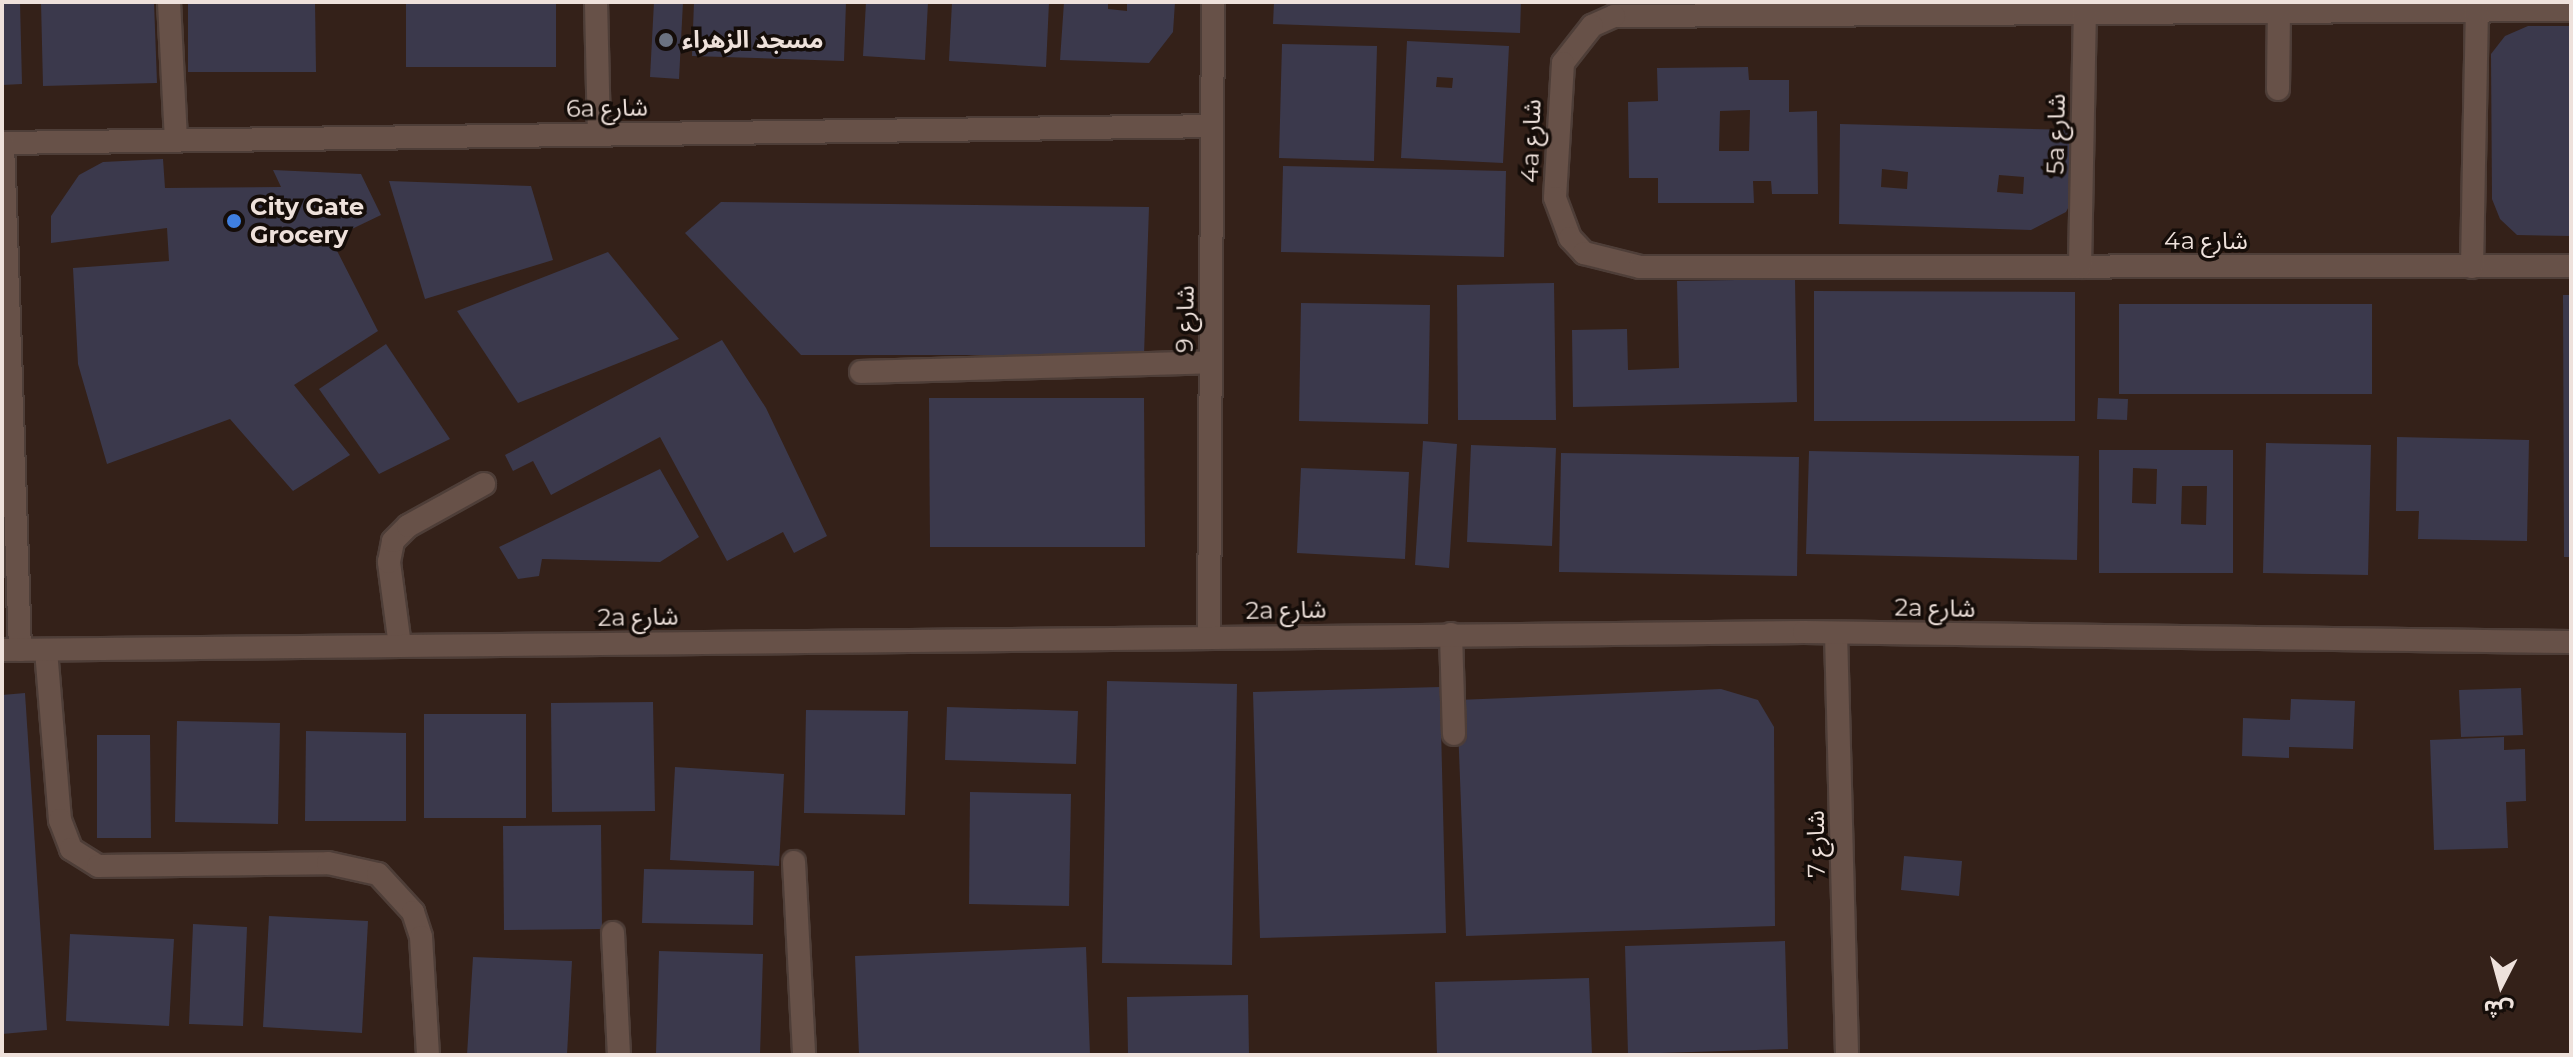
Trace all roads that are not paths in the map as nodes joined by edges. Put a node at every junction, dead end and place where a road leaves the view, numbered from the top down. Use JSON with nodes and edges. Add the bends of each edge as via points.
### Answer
{"nodes":[{"id":1,"x":169,"y":2,"type":"edge"},
{"id":2,"x":596,"y":2,"type":"edge"},
{"id":3,"x":1213,"y":2,"type":"edge"},
{"id":4,"x":2085,"y":7,"type":"edge"},
{"id":5,"x":2477,"y":10,"type":"junction"},
{"id":6,"x":2571,"y":10,"type":"edge"},
{"id":7,"x":2279,"y":11,"type":"junction"},
{"id":8,"x":2278,"y":89,"type":"dead end"},
{"id":9,"x":1212,"y":126,"type":"junction"},
{"id":10,"x":599,"y":134,"type":"junction"},
{"id":11,"x":176,"y":141,"type":"junction"},
{"id":12,"x":2,"y":143,"type":"edge"},
{"id":13,"x":2571,"y":266,"type":"edge"},
{"id":14,"x":2080,"y":267,"type":"junction"},
{"id":15,"x":2472,"y":267,"type":"junction"},
{"id":16,"x":1210,"y":362,"type":"junction"},
{"id":17,"x":861,"y":372,"type":"dead end"},
{"id":18,"x":484,"y":484,"type":"dead end"},
{"id":19,"x":1836,"y":633,"type":"junction"},
{"id":20,"x":1451,"y":634,"type":"junction"},
{"id":21,"x":1209,"y":637,"type":"junction"},
{"id":22,"x":2571,"y":642,"type":"edge"},
{"id":23,"x":400,"y":646,"type":"junction"},
{"id":24,"x":11,"y":650,"type":"edge"},
{"id":25,"x":46,"y":650,"type":"junction"},
{"id":26,"x":1454,"y":734,"type":"dead end"},
{"id":27,"x":794,"y":862,"type":"dead end"},
{"id":28,"x":613,"y":933,"type":"dead end"},
{"id":29,"x":428,"y":1055,"type":"edge"},
{"id":30,"x":619,"y":1055,"type":"edge"},
{"id":31,"x":804,"y":1055,"type":"edge"},
{"id":32,"x":1847,"y":1055,"type":"edge"}],
"edges":[{"from":1,"to":11,"type":"street"},
{"from":2,"to":10,"type":"street"},
{"from":3,"to":9,"type":"street","name":"شارع 9"},
{"from":4,"to":7,"type":"street","name":"4a شارع"},
{"from":4,"to":14,"type":"street","name":"5a شارع"},
{"from":4,"to":14,"type":"street","name":"4a شارع","via":[[1614,16],[1592,26],[1563,63],[1555,198],[1570,238],[1584,253],[1619,266]]},
{"from":5,"to":6,"type":"street","name":"4a شارع"},
{"from":5,"to":7,"type":"street","name":"4a شارع"},
{"from":5,"to":15,"type":"street"},
{"from":7,"to":8,"type":"street"},
{"from":9,"to":10,"type":"street","name":"6a شارع"},
{"from":9,"to":16,"type":"street","name":"شارع 9"},
{"from":10,"to":11,"type":"street","name":"6a شارع"},
{"from":11,"to":12,"type":"street","name":"6a شارع"},
{"from":12,"to":24,"type":"street"},
{"from":13,"to":15,"type":"street","name":"4a شارع"},
{"from":14,"to":15,"type":"street","name":"4a شارع"},
{"from":16,"to":17,"type":"street"},
{"from":16,"to":21,"type":"street","name":"شارع 9"},
{"from":18,"to":23,"type":"street","via":[[408,526],[393,541],[389,562]]},
{"from":19,"to":20,"type":"street","name":"2a شارع"},
{"from":19,"to":22,"type":"street","name":"2a شارع"},
{"from":19,"to":32,"type":"street","name":"شارع 7"},
{"from":20,"to":21,"type":"street","name":"2a شارع"},
{"from":20,"to":26,"type":"street"},
{"from":21,"to":23,"type":"street","name":"2a شارع"},
{"from":23,"to":25,"type":"street","name":"2a شارع"},
{"from":24,"to":25,"type":"street","name":"2a شارع"},
{"from":25,"to":29,"type":"street","via":[[60,820],[71,849],[98,866],[328,863],[378,874],[406,902],[421,937]]},
{"from":27,"to":31,"type":"street"},
{"from":28,"to":30,"type":"street"}]}
